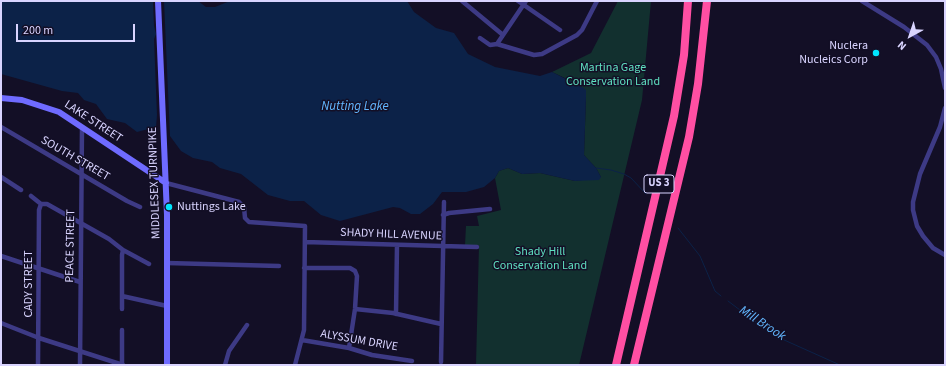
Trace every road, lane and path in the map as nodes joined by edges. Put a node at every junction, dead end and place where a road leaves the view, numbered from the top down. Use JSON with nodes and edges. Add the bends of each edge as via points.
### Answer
{"nodes":[{"id":1,"x":158,"y":1,"type":"edge"},
{"id":2,"x":462,"y":1,"type":"edge"},
{"id":3,"x":518,"y":1,"type":"edge"},
{"id":4,"x":688,"y":1,"type":"edge"},
{"id":5,"x":707,"y":1,"type":"edge"},
{"id":6,"x":862,"y":1,"type":"edge"},
{"id":7,"x":594,"y":2,"type":"edge"},
{"id":8,"x":525,"y":3,"type":"edge"},
{"id":9,"x":560,"y":30,"type":"dead end"},
{"id":10,"x":503,"y":34,"type":"junction"},
{"id":11,"x":480,"y":38,"type":"dead end"},
{"id":12,"x":498,"y":44,"type":"junction"},
{"id":13,"x":945,"y":88,"type":"edge"},
{"id":14,"x":1,"y":98,"type":"edge"},
{"id":15,"x":945,"y":108,"type":"edge"},
{"id":16,"x":82,"y":127,"type":"junction"},
{"id":17,"x":1,"y":128,"type":"edge"},
{"id":18,"x":82,"y":174,"type":"junction"},
{"id":19,"x":1,"y":177,"type":"edge"},
{"id":20,"x":166,"y":183,"type":"junction"},
{"id":21,"x":21,"y":190,"type":"dead end"},
{"id":22,"x":31,"y":196,"type":"dead end"},
{"id":23,"x":444,"y":202,"type":"dead end"},
{"id":24,"x":41,"y":204,"type":"junction"},
{"id":25,"x":140,"y":207,"type":"dead end"},
{"id":26,"x":490,"y":209,"type":"dead end"},
{"id":27,"x":443,"y":215,"type":"junction"},
{"id":28,"x":81,"y":223,"type":"junction"},
{"id":29,"x":305,"y":242,"type":"junction"},
{"id":30,"x":397,"y":245,"type":"junction"},
{"id":31,"x":442,"y":247,"type":"junction"},
{"id":32,"x":477,"y":247,"type":"dead end"},
{"id":33,"x":123,"y":250,"type":"junction"},
{"id":34,"x":945,"y":255,"type":"edge"},
{"id":35,"x":1,"y":256,"type":"edge"},
{"id":36,"x":167,"y":263,"type":"junction"},
{"id":37,"x":150,"y":264,"type":"dead end"},
{"id":38,"x":279,"y":266,"type":"dead end"},
{"id":39,"x":38,"y":268,"type":"junction"},
{"id":40,"x":304,"y":268,"type":"junction"},
{"id":41,"x":80,"y":282,"type":"junction"},
{"id":42,"x":122,"y":296,"type":"junction"},
{"id":43,"x":167,"y":306,"type":"junction"},
{"id":44,"x":122,"y":309,"type":"dead end"},
{"id":45,"x":355,"y":309,"type":"junction"},
{"id":46,"x":396,"y":314,"type":"junction"},
{"id":47,"x":1,"y":323,"type":"edge"},
{"id":48,"x":441,"y":324,"type":"junction"},
{"id":49,"x":247,"y":325,"type":"dead end"},
{"id":50,"x":122,"y":330,"type":"dead end"},
{"id":51,"x":39,"y":338,"type":"junction"},
{"id":52,"x":302,"y":340,"type":"junction"},
{"id":53,"x":349,"y":348,"type":"junction"},
{"id":54,"x":80,"y":352,"type":"junction"},
{"id":55,"x":412,"y":361,"type":"dead end"},
{"id":56,"x":441,"y":362,"type":"dead end"},
{"id":57,"x":38,"y":365,"type":"edge"},
{"id":58,"x":80,"y":365,"type":"edge"},
{"id":59,"x":123,"y":365,"type":"edge"},
{"id":60,"x":167,"y":365,"type":"edge"},
{"id":61,"x":225,"y":365,"type":"edge"},
{"id":62,"x":295,"y":365,"type":"edge"},
{"id":63,"x":616,"y":365,"type":"edge"},
{"id":64,"x":634,"y":365,"type":"edge"}],
"edges":[{"from":1,"to":20,"type":"main road","name":"MIDDLESEX TURNPIKE"},
{"from":2,"to":10,"type":"street"},
{"from":3,"to":8,"type":"street"},
{"from":4,"to":63,"type":"highway","number":"US 3","via":[[684,55],[674,116]]},
{"from":5,"to":64,"type":"highway","number":"US 3","via":[[689,137]]},
{"from":6,"to":13,"type":"street","via":[[904,27],[926,45],[936,57]]},
{"from":7,"to":12,"type":"street","via":[[582,30],[542,54],[534,55]]},
{"from":8,"to":9,"type":"street"},
{"from":8,"to":10,"type":"street"},
{"from":10,"to":12,"type":"street"},
{"from":11,"to":12,"type":"street","via":[[490,45]]},
{"from":14,"to":16,"type":"main road","name":"LAKE STREET","via":[[22,100],[50,108]]},
{"from":15,"to":34,"type":"street","via":[[939,130],[920,174],[913,210],[922,236],[933,248]]},
{"from":16,"to":18,"type":"street","name":"PEACE STREET"},
{"from":16,"to":20,"type":"main road","name":"LAKE STREET"},
{"from":17,"to":18,"type":"street","name":"SOUTH STREET"},
{"from":18,"to":25,"type":"street","name":"SOUTH STREET"},
{"from":18,"to":28,"type":"street","name":"PEACE STREET"},
{"from":19,"to":21,"type":"street"},
{"from":20,"to":29,"type":"street","via":[[239,202],[244,207],[245,218],[249,222],[305,226]]},
{"from":20,"to":36,"type":"main road","name":"MIDDLESEX TURNPIKE"},
{"from":22,"to":24,"type":"street"},
{"from":23,"to":27,"type":"street"},
{"from":24,"to":28,"type":"street","via":[[47,204]]},
{"from":24,"to":39,"type":"street","name":"CADY STREET","via":[[38,210]]},
{"from":26,"to":27,"type":"street"},
{"from":27,"to":31,"type":"street"},
{"from":28,"to":33,"type":"street"},
{"from":28,"to":41,"type":"street","name":"PEACE STREET"},
{"from":29,"to":30,"type":"street","name":"SHADY HILL AVENUE"},
{"from":29,"to":40,"type":"street"},
{"from":30,"to":31,"type":"street","name":"SHADY HILL AVENUE"},
{"from":30,"to":46,"type":"street"},
{"from":31,"to":32,"type":"street","name":"SHADY HILL AVENUE"},
{"from":31,"to":48,"type":"street"},
{"from":33,"to":37,"type":"street"},
{"from":33,"to":42,"type":"street"},
{"from":35,"to":39,"type":"street"},
{"from":36,"to":38,"type":"street"},
{"from":36,"to":43,"type":"main road","name":"MIDDLESEX TURNPIKE"},
{"from":39,"to":41,"type":"street"},
{"from":39,"to":51,"type":"street","name":"CADY STREET"},
{"from":40,"to":45,"type":"street","via":[[353,269],[356,276]]},
{"from":40,"to":52,"type":"street"},
{"from":41,"to":54,"type":"street","name":"PEACE STREET"},
{"from":42,"to":43,"type":"street"},
{"from":42,"to":44,"type":"street"},
{"from":43,"to":60,"type":"main road","name":"MIDDLESEX TURNPIKE"},
{"from":45,"to":46,"type":"street"},
{"from":45,"to":53,"type":"street"},
{"from":46,"to":48,"type":"street"},
{"from":47,"to":51,"type":"street"},
{"from":48,"to":56,"type":"street"},
{"from":49,"to":61,"type":"street","via":[[229,351]]},
{"from":50,"to":59,"type":"street"},
{"from":51,"to":54,"type":"street"},
{"from":51,"to":57,"type":"street","name":"CADY STREET"},
{"from":52,"to":53,"type":"street","name":"ALYSSUM DRIVE"},
{"from":52,"to":62,"type":"street"},
{"from":53,"to":55,"type":"street","name":"ALYSSUM DRIVE","via":[[372,355]]},
{"from":54,"to":58,"type":"street","name":"PEACE STREET"},
{"from":54,"to":59,"type":"street"}]}
